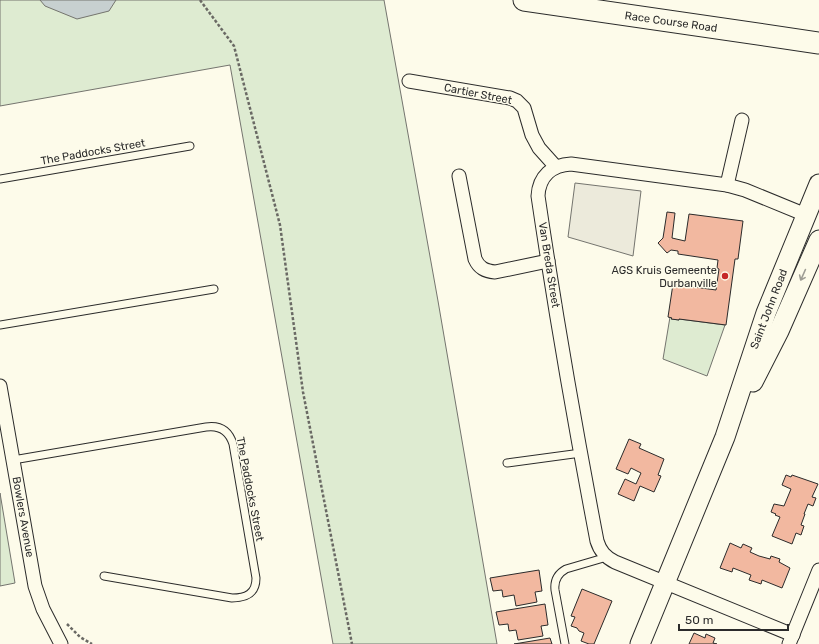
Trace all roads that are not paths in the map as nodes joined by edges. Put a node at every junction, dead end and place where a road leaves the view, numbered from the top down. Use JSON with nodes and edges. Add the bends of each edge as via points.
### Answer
{"nodes":[{"id":1,"x":524,"y":0,"type":"edge"},
{"id":2,"x":819,"y":43,"type":"edge"},
{"id":3,"x":408,"y":81,"type":"dead end"},
{"id":4,"x":742,"y":120,"type":"dead end"},
{"id":5,"x":190,"y":146,"type":"dead end"},
{"id":6,"x":556,"y":167,"type":"junction"},
{"id":7,"x":459,"y":176,"type":"dead end"},
{"id":8,"x":0,"y":179,"type":"edge"},
{"id":9,"x":819,"y":184,"type":"edge"},
{"id":10,"x":727,"y":185,"type":"junction"},
{"id":11,"x":806,"y":215,"type":"junction"},
{"id":12,"x":819,"y":240,"type":"edge"},
{"id":13,"x":548,"y":261,"type":"junction"},
{"id":14,"x":214,"y":288,"type":"dead end"},
{"id":15,"x":0,"y":325,"type":"edge"},
{"id":16,"x":0,"y":386,"type":"edge"},
{"id":17,"x":725,"y":437,"type":"junction"},
{"id":18,"x":580,"y":452,"type":"junction"},
{"id":19,"x":13,"y":460,"type":"junction"},
{"id":20,"x":507,"y":463,"type":"dead end"},
{"id":21,"x":607,"y":557,"type":"junction"},
{"id":22,"x":819,"y":570,"type":"edge"},
{"id":23,"x":104,"y":576,"type":"dead end"},
{"id":24,"x":665,"y":582,"type":"junction"},
{"id":25,"x":791,"y":639,"type":"edge"},
{"id":26,"x":60,"y":644,"type":"edge"},
{"id":27,"x":565,"y":644,"type":"edge"},
{"id":28,"x":640,"y":644,"type":"edge"}],
"edges":[{"from":1,"to":2,"type":"main road","name":"Race Course Road"},
{"from":3,"to":6,"type":"street","name":"Cartier Street","via":[[517,101],[524,108],[539,148]]},
{"from":4,"to":10,"type":"street"},
{"from":5,"to":8,"type":"lane","name":"The Paddocks Street"},
{"from":6,"to":10,"type":"street","via":[[571,164]]},
{"from":6,"to":13,"type":"street","name":"Van Breda Street","via":[[547,173],[538,190]]},
{"from":7,"to":13,"type":"street","via":[[475,259],[481,268],[495,272]]},
{"from":9,"to":11,"type":"main road","name":"Saint John Road"},
{"from":10,"to":11,"type":"street"},
{"from":11,"to":17,"type":"main road","name":"Saint John Road","via":[[766,313]]},
{"from":12,"to":17,"type":"main road","name":"Saint John Road","one_way":true,"via":[[778,331]]},
{"from":13,"to":18,"type":"street","name":"Van Breda Street"},
{"from":14,"to":15,"type":"lane"},
{"from":16,"to":19,"type":"street","name":"Bowlers Avenue"},
{"from":17,"to":24,"type":"main road","name":"Saint John Road"},
{"from":18,"to":20,"type":"lane"},
{"from":18,"to":21,"type":"street","name":"Van Breda Street","via":[[597,541]]},
{"from":19,"to":23,"type":"lane","name":"The Paddocks Street","via":[[206,426],[219,427],[228,434],[233,444],[256,578],[253,592],[243,597],[232,598]]},
{"from":19,"to":26,"type":"street","name":"Bowlers Avenue","via":[[38,598]]},
{"from":21,"to":24,"type":"street"},
{"from":21,"to":27,"type":"lane","via":[[566,569],[556,578],[555,590]]},
{"from":22,"to":25,"type":"street"},
{"from":24,"to":25,"type":"street"},
{"from":24,"to":28,"type":"main road","name":"Saint John Road"}]}
